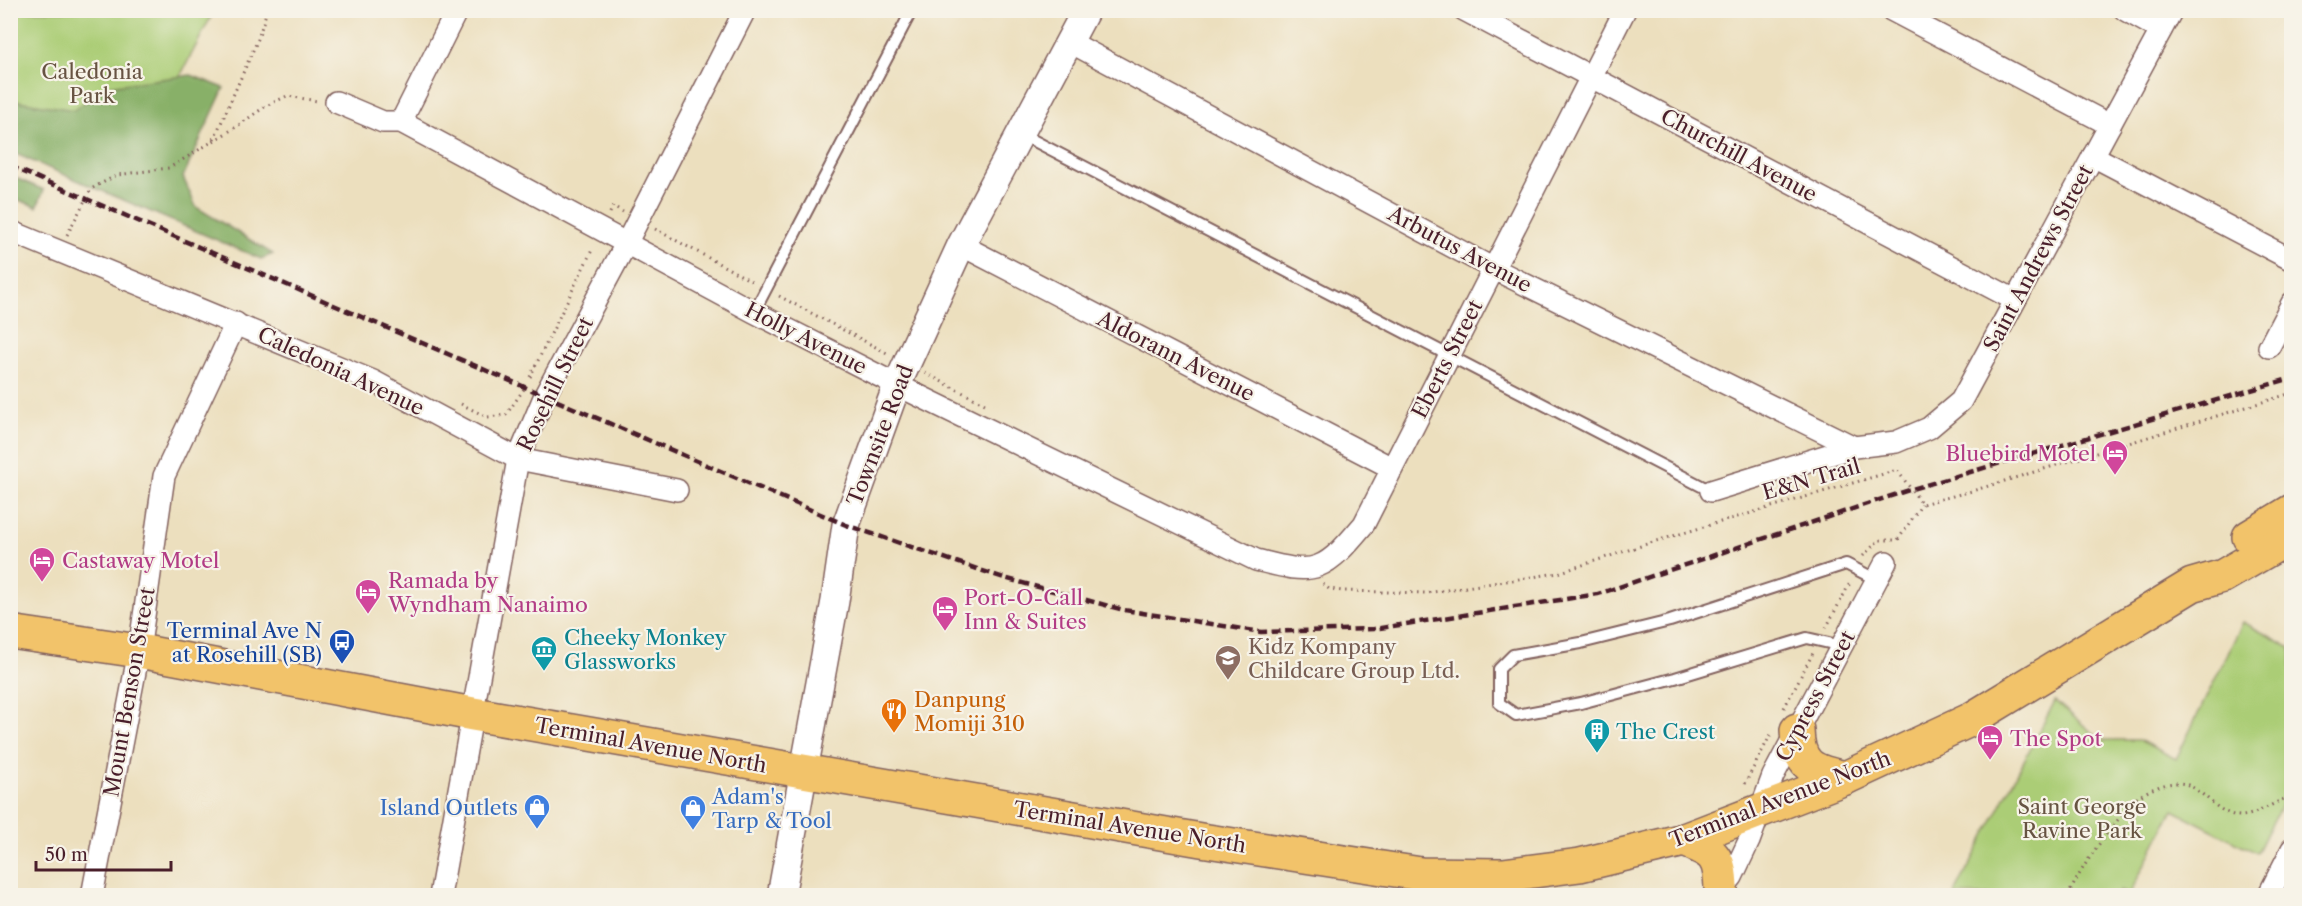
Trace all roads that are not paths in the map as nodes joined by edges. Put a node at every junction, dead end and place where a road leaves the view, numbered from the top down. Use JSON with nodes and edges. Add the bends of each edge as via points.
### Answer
{"nodes":[{"id":1,"x":457,"y":10,"type":"edge"},
{"id":2,"x":745,"y":10,"type":"edge"},
{"id":3,"x":912,"y":10,"type":"edge"},
{"id":4,"x":1086,"y":10,"type":"edge"},
{"id":5,"x":1464,"y":10,"type":"edge"},
{"id":6,"x":1625,"y":10,"type":"edge"},
{"id":7,"x":1891,"y":10,"type":"edge"},
{"id":8,"x":2125,"y":10,"type":"edge"},
{"id":9,"x":2172,"y":10,"type":"edge"},
{"id":10,"x":2162,"y":30,"type":"junction"},
{"id":11,"x":1070,"y":42,"type":"junction"},
{"id":12,"x":1592,"y":78,"type":"junction"},
{"id":13,"x":336,"y":102,"type":"road end"},
{"id":14,"x":401,"y":122,"type":"junction"},
{"id":15,"x":2110,"y":125,"type":"junction"},
{"id":16,"x":1021,"y":133,"type":"junction"},
{"id":17,"x":2093,"y":156,"type":"junction"},
{"id":18,"x":10,"y":231,"type":"edge"},
{"id":19,"x":627,"y":242,"type":"junction"},
{"id":20,"x":961,"y":244,"type":"junction"},
{"id":21,"x":2292,"y":260,"type":"edge"},
{"id":22,"x":1494,"y":268,"type":"junction"},
{"id":23,"x":2015,"y":300,"type":"junction"},
{"id":24,"x":2292,"y":303,"type":"edge"},
{"id":25,"x":754,"y":312,"type":"junction"},
{"id":26,"x":236,"y":323,"type":"junction"},
{"id":27,"x":2269,"y":347,"type":"dead end"},
{"id":28,"x":1450,"y":355,"type":"junction"},
{"id":29,"x":902,"y":374,"type":"junction"},
{"id":30,"x":1854,"y":447,"type":"junction"},
{"id":31,"x":518,"y":459,"type":"junction"},
{"id":32,"x":1392,"y":468,"type":"junction"},
{"id":33,"x":677,"y":490,"type":"dead end"},
{"id":34,"x":1711,"y":491,"type":"joint"},
{"id":35,"x":2292,"y":511,"type":"edge"},
{"id":36,"x":2292,"y":536,"type":"edge"},
{"id":37,"x":1882,"y":571,"type":"joint"},
{"id":38,"x":1319,"y":573,"type":"joint"},
{"id":39,"x":2196,"y":583,"type":"junction"},
{"id":40,"x":10,"y":632,"type":"edge"},
{"id":41,"x":1842,"y":645,"type":"junction"},
{"id":42,"x":139,"y":651,"type":"junction"},
{"id":43,"x":473,"y":714,"type":"junction"},
{"id":44,"x":1797,"y":730,"type":"junction"},
{"id":45,"x":804,"y":772,"type":"junction"},
{"id":46,"x":1845,"y":778,"type":"junction"},
{"id":47,"x":1760,"y":811,"type":"junction"},
{"id":48,"x":1684,"y":840,"type":"junction"},
{"id":49,"x":2292,"y":849,"type":"edge"},
{"id":50,"x":1719,"y":892,"type":"edge"},
{"id":51,"x":92,"y":896,"type":"edge"},
{"id":52,"x":440,"y":896,"type":"edge"},
{"id":53,"x":781,"y":896,"type":"edge"},
{"id":54,"x":2268,"y":896,"type":"edge"}],
"edges":[{"from":1,"to":14,"type":"street"},
{"from":2,"to":19,"type":"street","name":"Rosehill Street"},
{"from":3,"to":25,"type":"lane"},
{"from":4,"to":11,"type":"street","name":"Townsite Road"},
{"from":5,"to":12,"type":"street","name":"Churchill Avenue"},
{"from":6,"to":12,"type":"street","name":"Eberts Street"},
{"from":7,"to":15,"type":"street"},
{"from":8,"to":10,"type":"street"},
{"from":9,"to":10,"type":"street","name":"Saint Andrews Street"},
{"from":10,"to":15,"type":"street","name":"Saint Andrews Street"},
{"from":11,"to":16,"type":"street","name":"Townsite Road"},
{"from":11,"to":22,"type":"street","name":"Arbutus Avenue"},
{"from":12,"to":22,"type":"street","name":"Eberts Street"},
{"from":12,"to":23,"type":"street","name":"Churchill Avenue"},
{"from":13,"to":14,"type":"street","name":"Holly Avenue","via":[[383,122]]},
{"from":14,"to":19,"type":"street","name":"Holly Avenue"},
{"from":15,"to":17,"type":"street","name":"Saint Andrews Street"},
{"from":16,"to":20,"type":"street","name":"Townsite Road"},
{"from":16,"to":28,"type":"lane"},
{"from":17,"to":21,"type":"street"},
{"from":17,"to":23,"type":"street","name":"Saint Andrews Street"},
{"from":18,"to":26,"type":"street","name":"Caledonia Avenue"},
{"from":19,"to":25,"type":"street","name":"Holly Avenue"},
{"from":19,"to":31,"type":"street","name":"Rosehill Street","via":[[545,395]]},
{"from":20,"to":29,"type":"street","name":"Townsite Road"},
{"from":20,"to":32,"type":"street","name":"Aldorann Avenue"},
{"from":22,"to":28,"type":"street","name":"Eberts Street"},
{"from":22,"to":30,"type":"street","name":"Arbutus Avenue"},
{"from":23,"to":30,"type":"street","name":"Saint Andrews Street","via":[[1961,401],[1929,428],[1896,442]]},
{"from":24,"to":27,"type":"street"},
{"from":25,"to":29,"type":"street","name":"Holly Avenue"},
{"from":26,"to":31,"type":"street","name":"Caledonia Avenue","via":[[373,381]]},
{"from":26,"to":42,"type":"street","name":"Mount Benson Street","via":[[164,476]]},
{"from":28,"to":32,"type":"street","name":"Eberts Street"},
{"from":28,"to":34,"type":"lane"},
{"from":29,"to":38,"type":"street","name":"Holly Avenue","via":[[1256,560]]},
{"from":29,"to":45,"type":"street","name":"Townsite Road","via":[[846,525]]},
{"from":30,"to":34,"type":"street"},
{"from":31,"to":33,"type":"street","name":"Caledonia Avenue"},
{"from":31,"to":43,"type":"street","name":"Rosehill Street"},
{"from":32,"to":38,"type":"street","name":"Eberts Street","via":[[1364,524]]},
{"from":35,"to":39,"type":"main road","name":"Terminal Avenue North","via":[[2215,558]]},
{"from":36,"to":39,"type":"main road","name":"Terminal Avenue North","via":[[2223,576]]},
{"from":37,"to":41,"type":"street","name":"Cypress Street"},
{"from":37,"to":41,"type":"lane","via":[[1846,564],[1670,621],[1513,656],[1499,669],[1499,703],[1516,715],[1581,703],[1807,638]]},
{"from":39,"to":46,"type":"main road","name":"Terminal Avenue North","via":[[1970,720]]},
{"from":40,"to":42,"type":"main road","name":"Terminal Avenue North"},
{"from":41,"to":44,"type":"street","name":"Cypress Street"},
{"from":42,"to":43,"type":"main road","name":"Terminal Avenue North"},
{"from":42,"to":51,"type":"street","name":"Mount Benson Street"},
{"from":43,"to":45,"type":"main road","name":"Terminal Avenue North"},
{"from":43,"to":52,"type":"street","name":"Rosehill Street"},
{"from":44,"to":46,"type":"main road","via":[[1797,746],[1803,761],[1823,773]]},
{"from":44,"to":47,"type":"street","name":"Cypress Street"},
{"from":45,"to":48,"type":"main road","name":"Terminal Avenue North","via":[[1421,874],[1503,875],[1580,865]]},
{"from":45,"to":53,"type":"street","name":"Townsite Road"},
{"from":46,"to":47,"type":"main road","name":"Terminal Avenue North"},
{"from":47,"to":48,"type":"main road","name":"Terminal Avenue North"},
{"from":47,"to":50,"type":"street","name":"Cypress Street","via":[[1740,862]]},
{"from":48,"to":50,"type":"main road","via":[[1716,857]]},
{"from":49,"to":54,"type":"street"}]}
